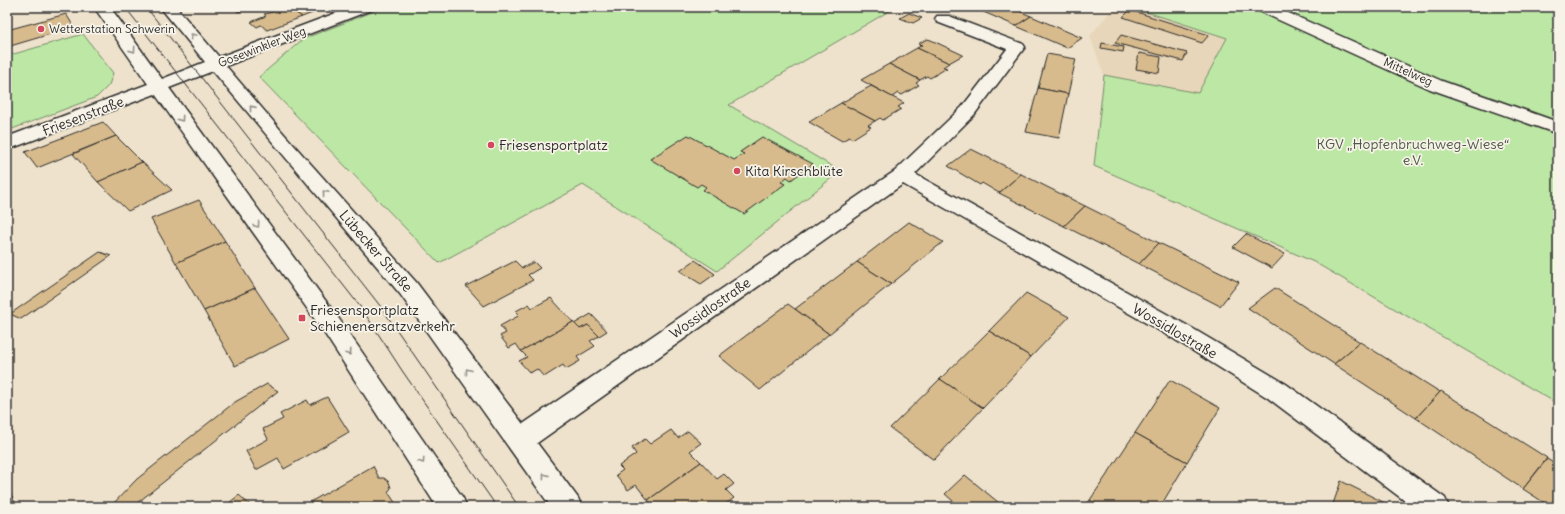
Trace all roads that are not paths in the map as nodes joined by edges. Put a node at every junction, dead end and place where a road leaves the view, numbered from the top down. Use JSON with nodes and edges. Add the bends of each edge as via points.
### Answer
{"nodes":[{"id":1,"x":102,"y":7,"type":"edge"},
{"id":2,"x":168,"y":7,"type":"edge"},
{"id":3,"x":366,"y":7,"type":"edge"},
{"id":4,"x":1262,"y":7,"type":"edge"},
{"id":5,"x":943,"y":19,"type":"dead end"},
{"id":6,"x":218,"y":65,"type":"junction"},
{"id":7,"x":159,"y":87,"type":"junction"},
{"id":8,"x":1558,"y":128,"type":"edge"},
{"id":9,"x":7,"y":144,"type":"edge"},
{"id":10,"x":902,"y":175,"type":"junction"},
{"id":11,"x":519,"y":441,"type":"junction"},
{"id":12,"x":453,"y":507,"type":"edge"},
{"id":13,"x":568,"y":507,"type":"edge"},
{"id":14,"x":1435,"y":507,"type":"edge"}],
"edges":[{"from":1,"to":7,"type":"street","one_way":true},
{"from":6,"to":2,"type":"street","name":"Lübecker Straße","one_way":true},
{"from":3,"to":6,"type":"street","name":"Gosewinkler Weg"},
{"from":4,"to":8,"type":"street","name":"Mittelweg","via":[[1436,85]]},
{"from":5,"to":10,"type":"street","name":"Wossidlostraße","via":[[1017,47],[968,112]]},
{"from":6,"to":7,"type":"street","name":"Gosewinkler Weg"},
{"from":11,"to":6,"type":"street","name":"Lübecker Straße","one_way":true,"via":[[408,288],[277,138]]},
{"from":7,"to":9,"type":"street","name":"Friesenstraße"},
{"from":7,"to":12,"type":"street","one_way":true,"via":[[331,325]]},
{"from":10,"to":11,"type":"street","name":"Wossidlostraße"},
{"from":10,"to":14,"type":"street","name":"Wossidlostraße","via":[[1182,333],[1277,391]]},
{"from":13,"to":11,"type":"street","name":"Lübecker Straße","one_way":true}]}
